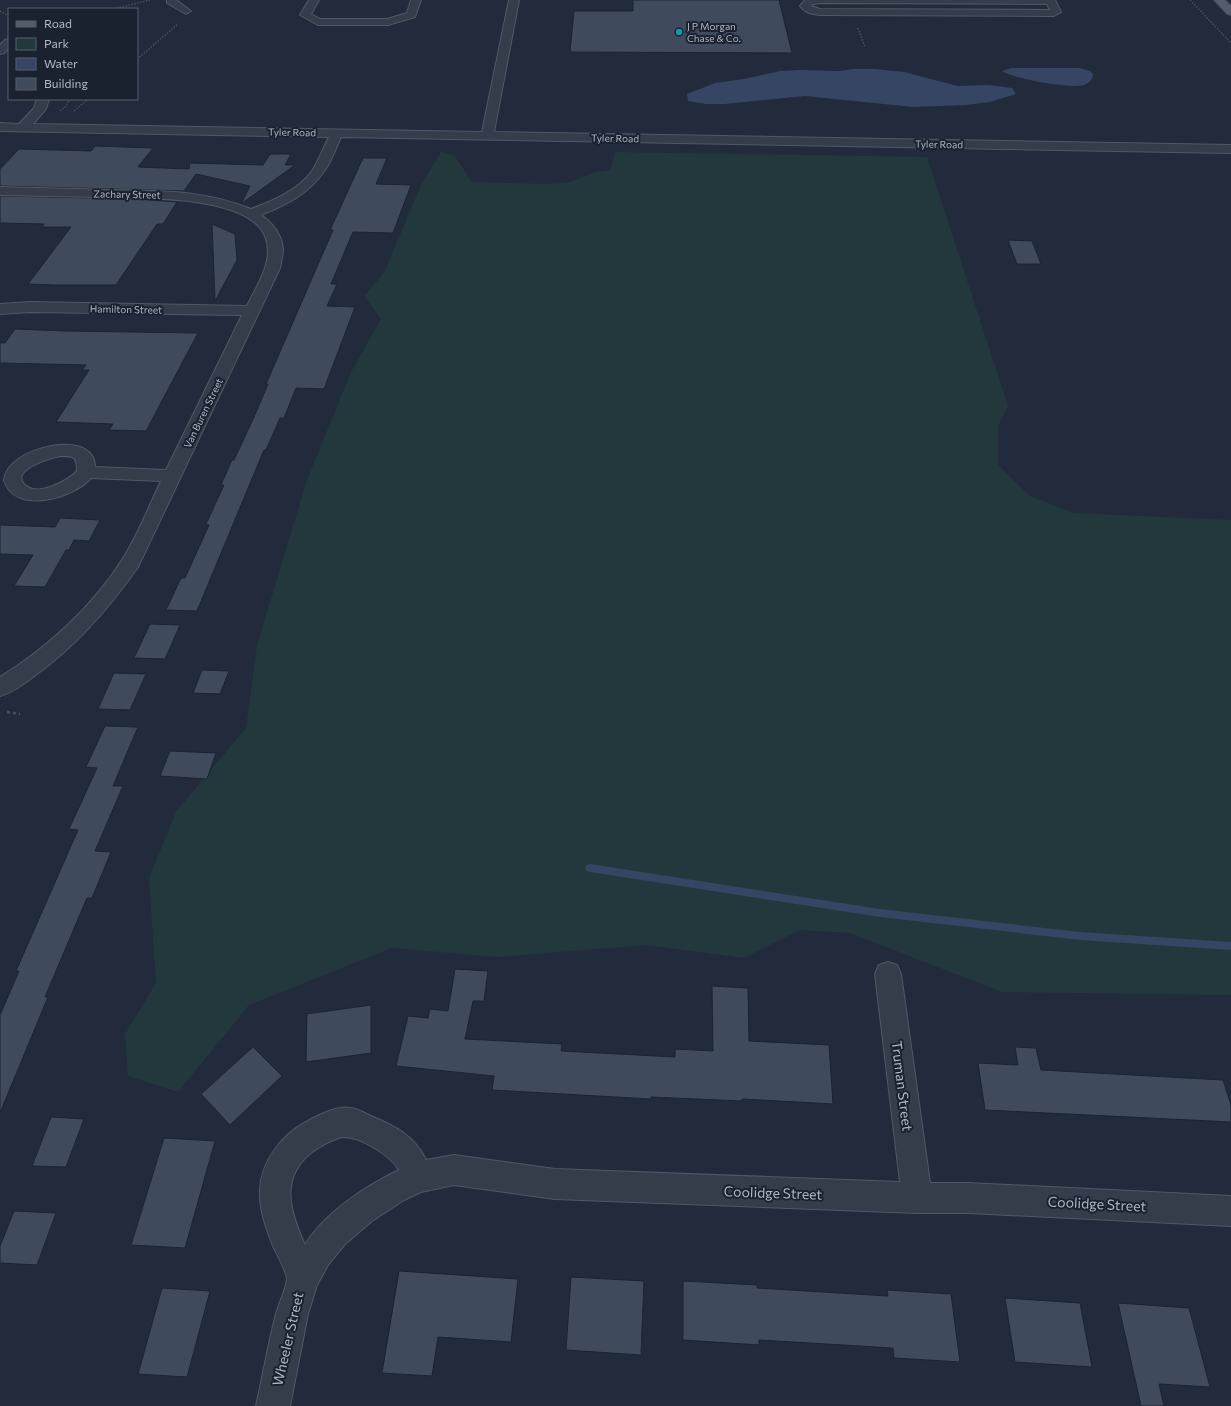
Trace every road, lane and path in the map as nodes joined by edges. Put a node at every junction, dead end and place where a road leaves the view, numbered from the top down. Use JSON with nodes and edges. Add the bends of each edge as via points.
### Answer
{"nodes":[{"id":1,"x":150,"y":0,"type":"edge"},
{"id":2,"x":314,"y":0,"type":"edge"},
{"id":3,"x":416,"y":0,"type":"edge"},
{"id":4,"x":514,"y":0,"type":"edge"},
{"id":5,"x":858,"y":0,"type":"edge"},
{"id":6,"x":1050,"y":0,"type":"edge"},
{"id":7,"x":1190,"y":0,"type":"edge"},
{"id":8,"x":1219,"y":0,"type":"edge"},
{"id":9,"x":171,"y":1,"type":"dead end"},
{"id":10,"x":118,"y":8,"type":"edge"},
{"id":11,"x":1230,"y":9,"type":"edge"},
{"id":12,"x":186,"y":11,"type":"dead end"},
{"id":13,"x":862,"y":12,"type":"junction"},
{"id":14,"x":180,"y":23,"type":"dead end"},
{"id":15,"x":8,"y":43,"type":"edge"},
{"id":16,"x":1231,"y":43,"type":"edge"},
{"id":17,"x":0,"y":51,"type":"edge"},
{"id":18,"x":138,"y":58,"type":"edge"},
{"id":19,"x":43,"y":100,"type":"edge"},
{"id":20,"x":0,"y":126,"type":"edge"},
{"id":21,"x":23,"y":127,"type":"junction"},
{"id":22,"x":337,"y":133,"type":"junction"},
{"id":23,"x":487,"y":136,"type":"junction"},
{"id":24,"x":1231,"y":149,"type":"edge"},
{"id":25,"x":0,"y":191,"type":"edge"},
{"id":26,"x":251,"y":214,"type":"junction"},
{"id":27,"x":0,"y":309,"type":"edge"},
{"id":28,"x":252,"y":311,"type":"junction"},
{"id":29,"x":86,"y":472,"type":"dead end"},
{"id":30,"x":173,"y":476,"type":"junction"},
{"id":31,"x":0,"y":688,"type":"edge"},
{"id":32,"x":7,"y":712,"type":"dead end"},
{"id":33,"x":20,"y":714,"type":"dead end"},
{"id":34,"x":888,"y":974,"type":"dead end"},
{"id":35,"x":418,"y":1177,"type":"junction"},
{"id":36,"x":917,"y":1198,"type":"junction"},
{"id":37,"x":1231,"y":1211,"type":"edge"},
{"id":38,"x":334,"y":1233,"type":"joint"},
{"id":39,"x":303,"y":1279,"type":"junction"},
{"id":40,"x":273,"y":1406,"type":"edge"}],
"edges":[{"from":1,"to":10,"type":"path"},
{"from":2,"to":3,"type":"street","via":[[305,15],[318,22],[388,22],[411,15]]},
{"from":4,"to":23,"type":"street"},
{"from":5,"to":6,"type":"street"},
{"from":5,"to":13,"type":"street","via":[[856,5]]},
{"from":5,"to":13,"type":"street","via":[[812,1],[805,6],[815,12]]},
{"from":6,"to":13,"type":"street","via":[[1056,8],[1054,13]]},
{"from":7,"to":16,"type":"path"},
{"from":8,"to":11,"type":"main road"},
{"from":9,"to":12,"type":"street"},
{"from":14,"to":18,"type":"path"},
{"from":15,"to":17,"type":"street"},
{"from":19,"to":21,"type":"street","via":[[40,109]]},
{"from":20,"to":21,"type":"street","name":"Tyler Road"},
{"from":21,"to":22,"type":"street","name":"Tyler Road"},
{"from":22,"to":23,"type":"street","name":"Tyler Road"},
{"from":22,"to":26,"type":"street","via":[[309,182],[285,199]]},
{"from":23,"to":24,"type":"street","name":"Tyler Road"},
{"from":25,"to":26,"type":"street","name":"Zachary Street","via":[[178,195],[220,202]]},
{"from":26,"to":28,"type":"street","name":"Van Buren Street","via":[[269,230],[277,250],[273,268]]},
{"from":27,"to":28,"type":"street","name":"Hamilton Street","via":[[30,307]]},
{"from":28,"to":30,"type":"street","name":"Van Buren Street"},
{"from":29,"to":30,"type":"street"},
{"from":30,"to":31,"type":"street","name":"Van Buren Street","via":[[131,562],[102,602],[76,629],[37,662]]},
{"from":32,"to":33,"type":"path"},
{"from":34,"to":36,"type":"street","name":"Truman Street"},
{"from":35,"to":36,"type":"street","name":"Coolidge Street","via":[[454,1170],[555,1184]]},
{"from":35,"to":38,"type":"street","name":"Coolidge Street","via":[[393,1189],[361,1210]]},
{"from":35,"to":39,"type":"street","via":[[405,1153],[361,1125],[349,1122],[337,1124],[319,1131],[300,1144],[288,1156],[275,1188],[276,1207]]},
{"from":36,"to":37,"type":"street","name":"Coolidge Street","via":[[968,1198]]},
{"from":38,"to":39,"type":"street","name":"Wheeler Street","via":[[316,1254]]},
{"from":39,"to":40,"type":"street","name":"Wheeler Street","via":[[292,1314]]}]}
